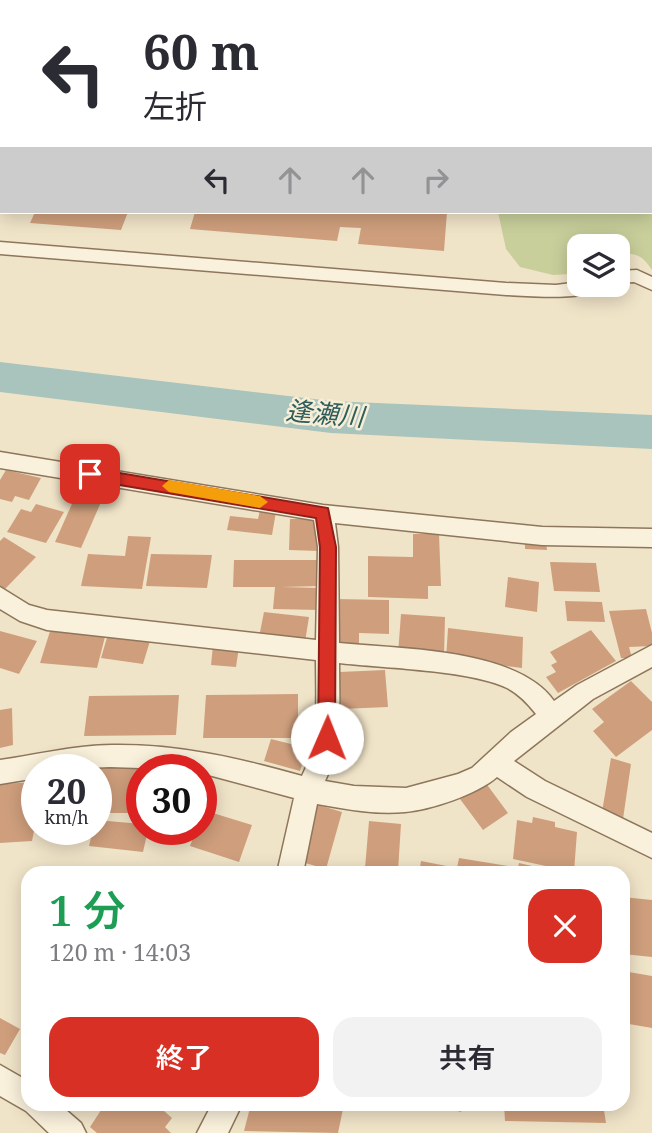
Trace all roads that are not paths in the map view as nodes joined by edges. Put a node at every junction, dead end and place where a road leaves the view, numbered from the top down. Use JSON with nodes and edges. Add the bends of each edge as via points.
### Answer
{"nodes":[{"id":1,"x":0,"y":248,"type":"edge"},
{"id":2,"x":630,"y":276,"type":"edge"},
{"id":3,"x":652,"y":284,"type":"edge"},
{"id":4,"x":567,"y":289,"type":"edge"},
{"id":5,"x":0,"y":460,"type":"edge"},
{"id":6,"x":323,"y":513,"type":"junction"},
{"id":7,"x":652,"y":538,"type":"edge"},
{"id":8,"x":0,"y":596,"type":"edge"},
{"id":9,"x":327,"y":653,"type":"junction"},
{"id":10,"x":652,"y":655,"type":"edge"},
{"id":11,"x":551,"y":717,"type":"junction"},
{"id":12,"x":495,"y":762,"type":"junction"},
{"id":13,"x":0,"y":772,"type":"edge"},
{"id":14,"x":307,"y":790,"type":"junction"},
{"id":15,"x":652,"y":846,"type":"edge"},
{"id":16,"x":291,"y":866,"type":"edge"},
{"id":17,"x":0,"y":1079,"type":"edge"},
{"id":18,"x":21,"y":1093,"type":"edge"},
{"id":19,"x":45,"y":1111,"type":"edge"},
{"id":20,"x":224,"y":1111,"type":"edge"},
{"id":21,"x":71,"y":1133,"type":"edge"},
{"id":22,"x":212,"y":1133,"type":"edge"}],
"edges":[{"from":1,"to":4,"type":"street","via":[[506,289]]},
{"from":2,"to":3,"type":"street"},
{"from":5,"to":6,"type":"street"},
{"from":6,"to":7,"type":"street","via":[[542,536]]},
{"from":6,"to":9,"type":"street","via":[[328,547]]},
{"from":8,"to":9,"type":"street","via":[[14,609],[47,620]]},
{"from":9,"to":11,"type":"street","via":[[467,667],[508,676],[530,688]]},
{"from":9,"to":14,"type":"street","via":[[327,738],[322,761]]},
{"from":10,"to":11,"type":"street","via":[[585,692]]},
{"from":11,"to":12,"type":"street"},
{"from":12,"to":14,"type":"street","via":[[481,776],[460,785],[406,800]]},
{"from":12,"to":15,"type":"street","via":[[536,789]]},
{"from":13,"to":14,"type":"street","via":[[110,756],[145,757],[220,765]]},
{"from":14,"to":16,"type":"street"},
{"from":17,"to":18,"type":"street"},
{"from":19,"to":21,"type":"street"},
{"from":20,"to":22,"type":"street"}]}
